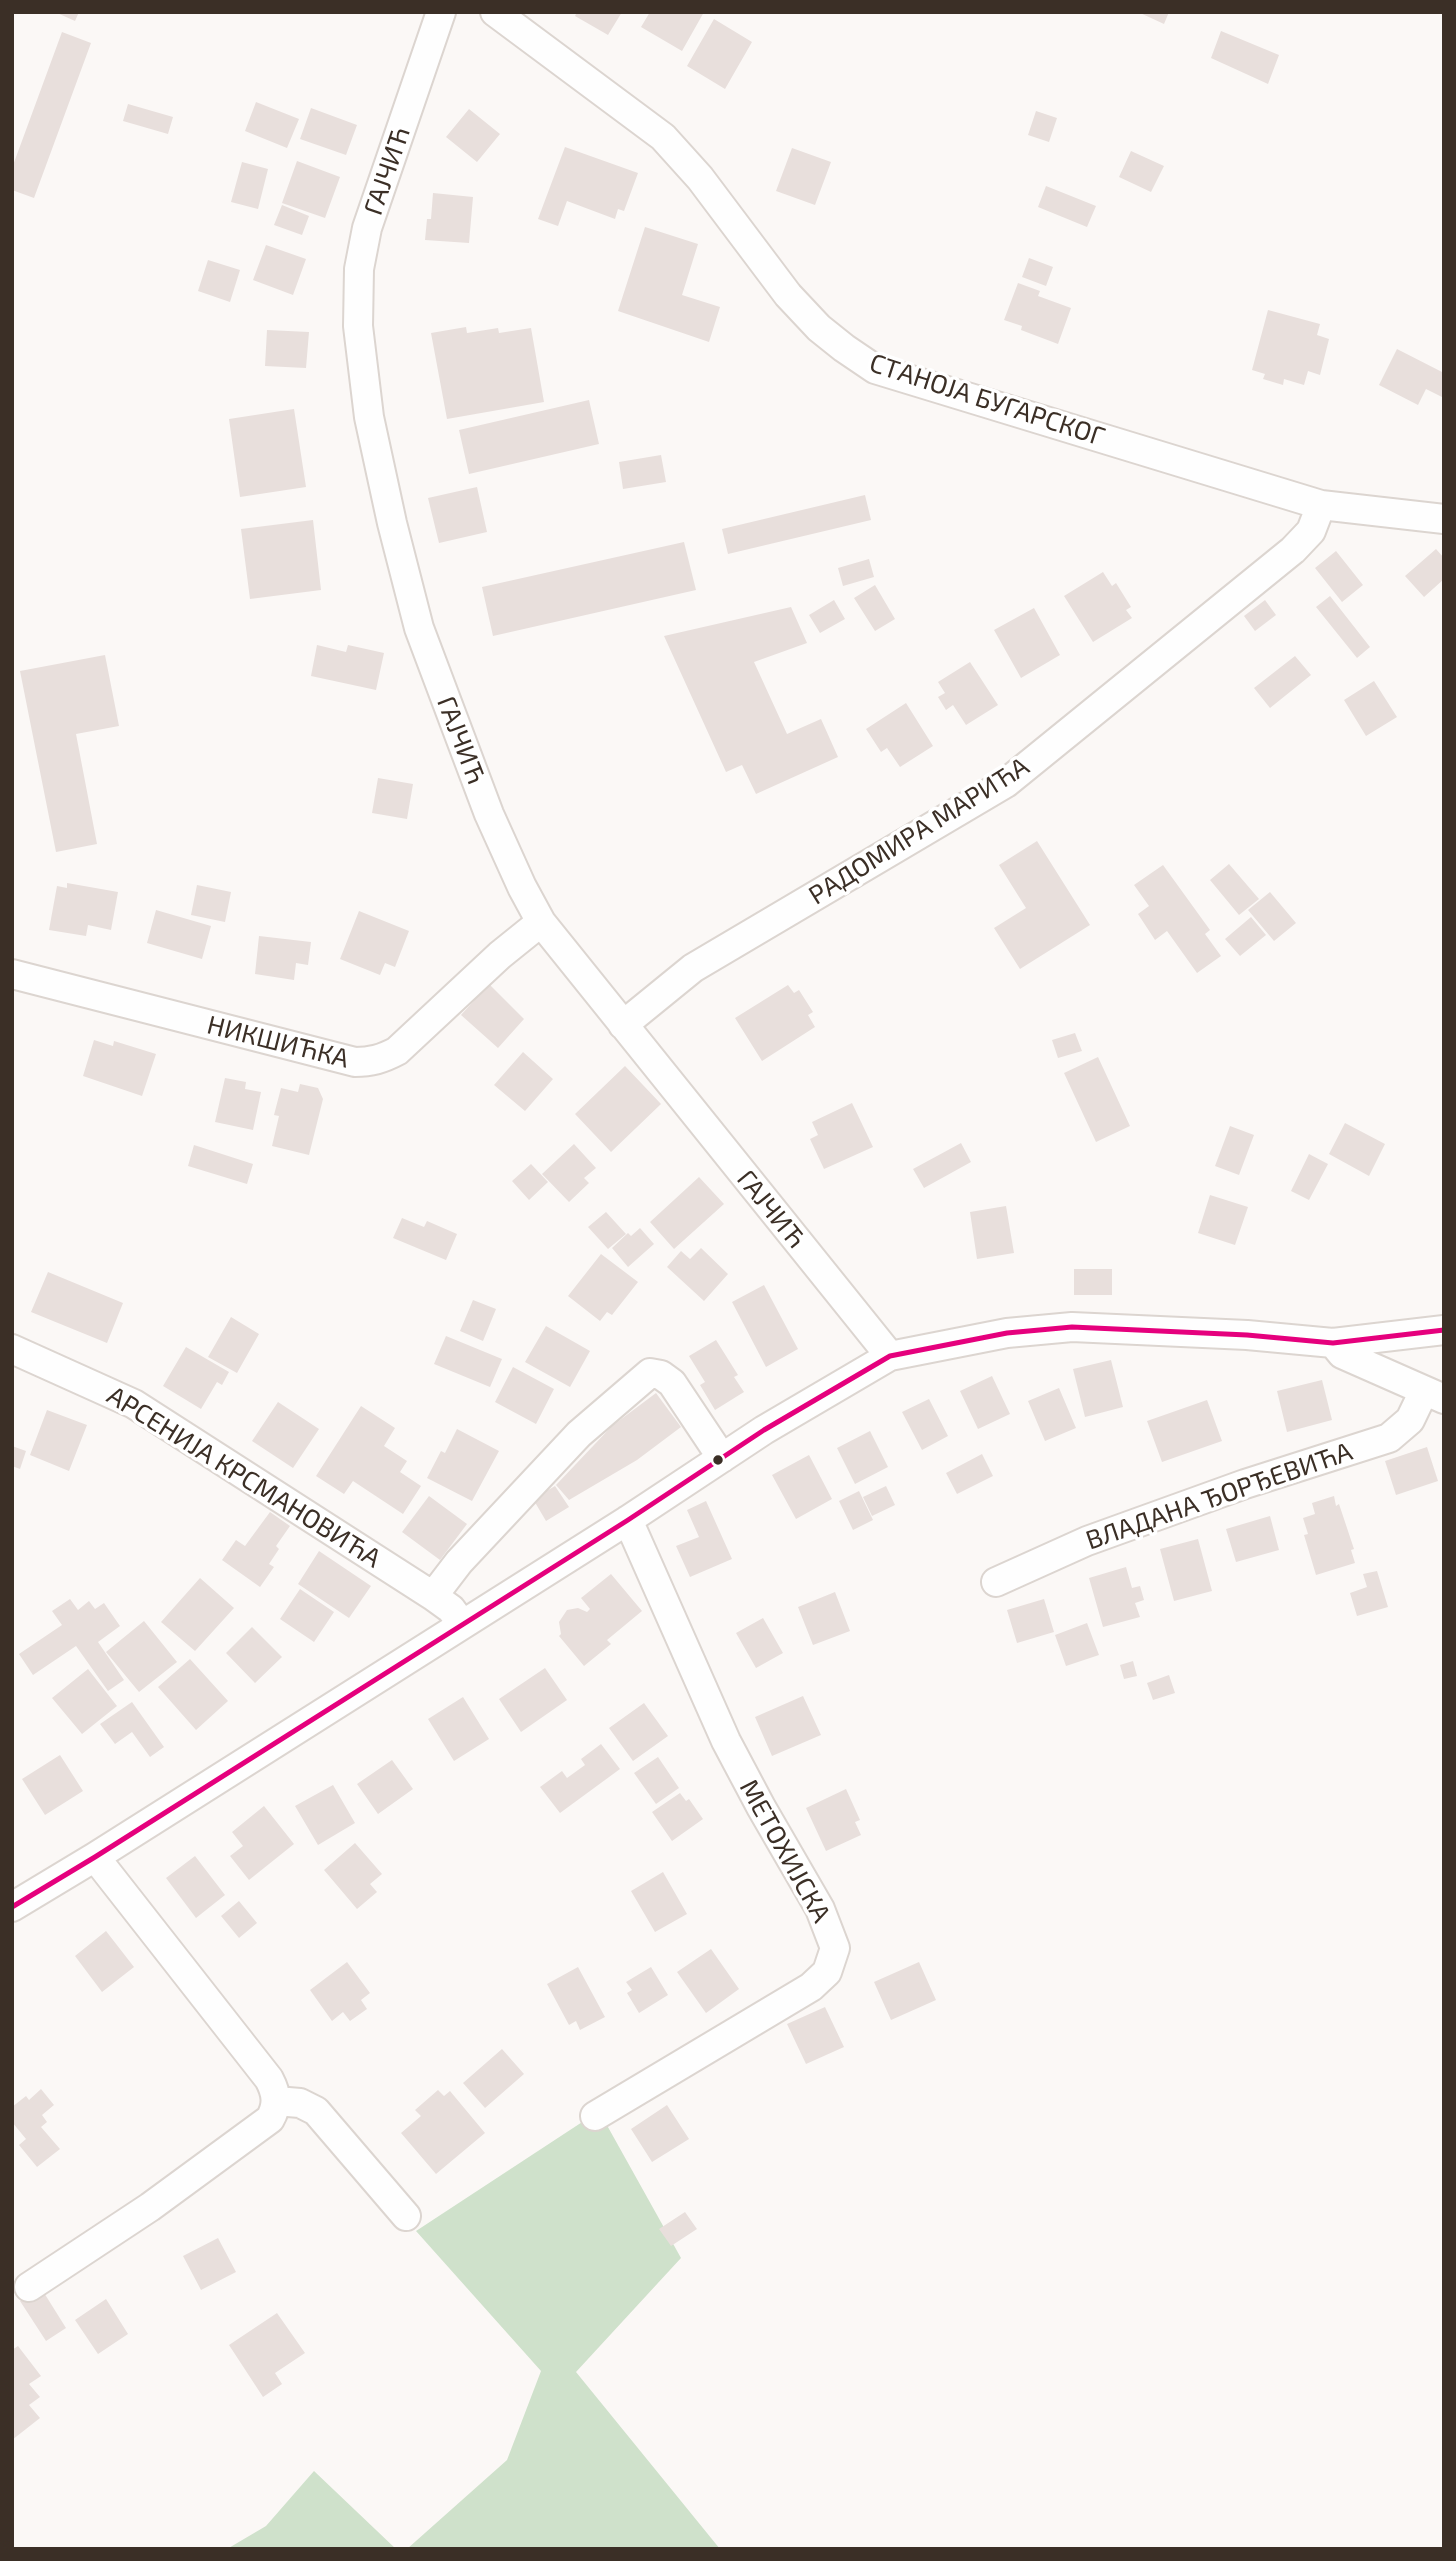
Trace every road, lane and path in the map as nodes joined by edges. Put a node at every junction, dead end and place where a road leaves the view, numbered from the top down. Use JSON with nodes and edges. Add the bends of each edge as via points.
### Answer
{"nodes":[{"id":1,"x":441,"y":12,"type":"edge"},
{"id":2,"x":495,"y":12,"type":"edge"},
{"id":3,"x":1321,"y":505,"type":"junction"},
{"id":4,"x":1444,"y":519,"type":"edge"},
{"id":5,"x":541,"y":922,"type":"junction"},
{"id":6,"x":12,"y":974,"type":"edge"},
{"id":7,"x":623,"y":1025,"type":"junction"},
{"id":8,"x":1444,"y":1330,"type":"edge"},
{"id":9,"x":1333,"y":1343,"type":"junction"},
{"id":10,"x":12,"y":1349,"type":"edge"},
{"id":11,"x":890,"y":1356,"type":"junction"},
{"id":12,"x":1434,"y":1395,"type":"edge"},
{"id":13,"x":722,"y":1458,"type":"junction"},
{"id":14,"x":628,"y":1520,"type":"junction"},
{"id":15,"x":996,"y":1582,"type":"dead end"},
{"id":16,"x":433,"y":1595,"type":"junction"},
{"id":17,"x":463,"y":1624,"type":"junction"},
{"id":18,"x":95,"y":1857,"type":"junction"},
{"id":19,"x":12,"y":1907,"type":"edge"},
{"id":20,"x":276,"y":2101,"type":"junction"},
{"id":21,"x":595,"y":2116,"type":"dead end"},
{"id":22,"x":406,"y":2216,"type":"dead end"},
{"id":23,"x":29,"y":2287,"type":"dead end"}],
"edges":[{"from":1,"to":5,"type":"street","name":"ГАЈЧИЋ","via":[[367,228],[359,269],[358,326],[369,417],[419,628],[489,814]]},
{"from":2,"to":3,"type":"street","name":"СТАНОЈА БУГАРСКОГ","via":[[663,136],[788,295],[819,328],[875,369]]},
{"from":3,"to":4,"type":"street","name":"СТАНОЈА БУГАРСКОГ"},
{"from":3,"to":7,"type":"street","name":"РАДОМИРА МАРИЋА","via":[[1311,531],[1293,550],[1006,783],[693,968]]},
{"from":5,"to":6,"type":"street","name":"НИКШИЋКА","via":[[397,1051],[370,1062],[355,1062]]},
{"from":5,"to":7,"type":"street","name":"ГАЈЧИЋ"},
{"from":7,"to":11,"type":"street","name":"ГАЈЧИЋ"},
{"from":8,"to":9,"type":"street"},
{"from":9,"to":11,"type":"street","via":[[1072,1327]]},
{"from":9,"to":12,"type":"street","via":[[1342,1354]]},
{"from":10,"to":16,"type":"street","name":"АРСЕНИЈА КРСМАНОВИЋА","via":[[134,1404]]},
{"from":11,"to":13,"type":"street"},
{"from":12,"to":15,"type":"street","name":"ВЛАДАНА ЂОРЂЕВИЋА","via":[[1389,1438],[1087,1541]]},
{"from":13,"to":14,"type":"street"},
{"from":13,"to":16,"type":"street","via":[[672,1383],[650,1373],[579,1434]]},
{"from":14,"to":17,"type":"street"},
{"from":14,"to":21,"type":"street","name":"МЕТОХИЈСКА","via":[[726,1741],[820,1909],[835,1948],[827,1972],[811,1987]]},
{"from":16,"to":17,"type":"street","name":"АРСЕНИЈА КРСМАНОВИЋА"},
{"from":17,"to":18,"type":"street"},
{"from":18,"to":19,"type":"street"},
{"from":18,"to":20,"type":"street","via":[[269,2079]]},
{"from":20,"to":22,"type":"street","via":[[300,2103],[316,2111]]},
{"from":20,"to":23,"type":"street","via":[[270,2119],[150,2207]]}]}
